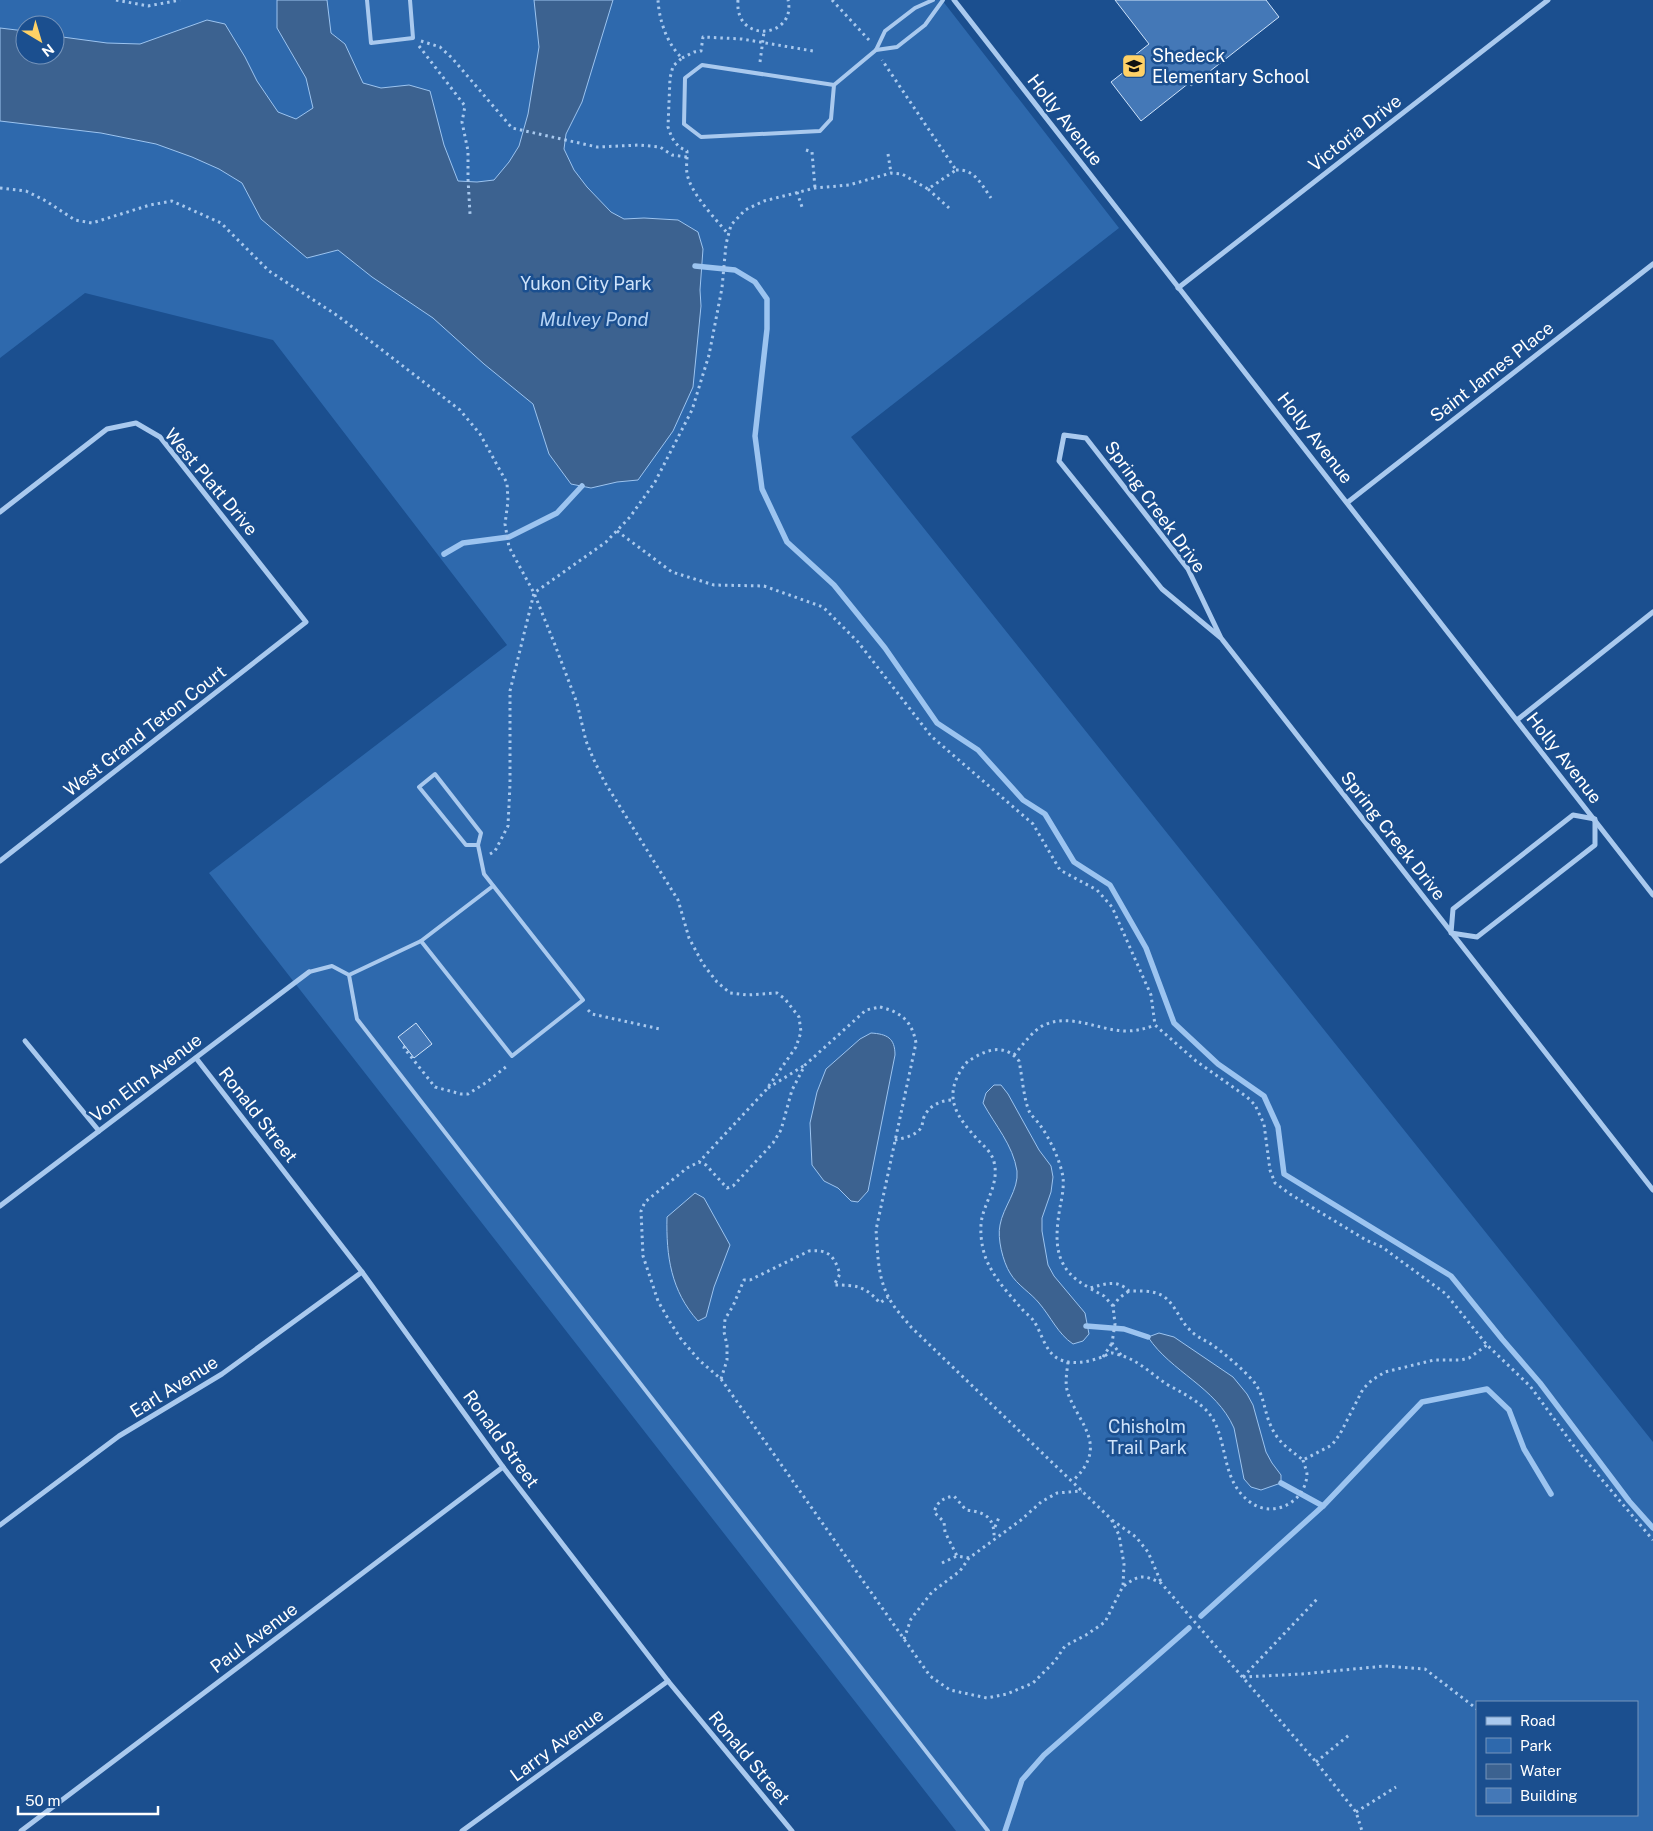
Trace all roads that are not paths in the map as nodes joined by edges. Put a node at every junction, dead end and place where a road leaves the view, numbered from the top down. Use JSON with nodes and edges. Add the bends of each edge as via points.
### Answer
{"nodes":[{"id":1,"x":367,"y":0,"type":"edge"},
{"id":2,"x":410,"y":0,"type":"edge"},
{"id":3,"x":932,"y":0,"type":"edge"},
{"id":4,"x":943,"y":0,"type":"edge"},
{"id":5,"x":954,"y":0,"type":"edge"},
{"id":6,"x":1548,"y":0,"type":"edge"},
{"id":7,"x":876,"y":50,"type":"junction"},
{"id":8,"x":834,"y":85,"type":"junction"},
{"id":9,"x":1653,"y":264,"type":"edge"},
{"id":10,"x":1178,"y":288,"type":"junction"},
{"id":11,"x":1348,"y":502,"type":"junction"},
{"id":12,"x":0,"y":512,"type":"edge"},
{"id":13,"x":1653,"y":612,"type":"edge"},
{"id":14,"x":306,"y":622,"type":"joint"},
{"id":15,"x":1221,"y":638,"type":"junction"},
{"id":16,"x":1517,"y":720,"type":"junction"},
{"id":17,"x":1595,"y":819,"type":"junction"},
{"id":18,"x":478,"y":845,"type":"junction"},
{"id":19,"x":0,"y":861,"type":"edge"},
{"id":20,"x":493,"y":886,"type":"junction"},
{"id":21,"x":1653,"y":895,"type":"edge"},
{"id":22,"x":1451,"y":932,"type":"junction"},
{"id":23,"x":421,"y":941,"type":"junction"},
{"id":24,"x":309,"y":972,"type":"joint"},
{"id":25,"x":349,"y":975,"type":"junction"},
{"id":26,"x":25,"y":1041,"type":"dead end"},
{"id":27,"x":196,"y":1058,"type":"junction"},
{"id":28,"x":99,"y":1131,"type":"junction"},
{"id":29,"x":1653,"y":1190,"type":"edge"},
{"id":30,"x":0,"y":1206,"type":"edge"},
{"id":31,"x":362,"y":1272,"type":"junction"},
{"id":32,"x":503,"y":1467,"type":"junction"},
{"id":33,"x":0,"y":1525,"type":"edge"},
{"id":34,"x":668,"y":1682,"type":"junction"},
{"id":35,"x":21,"y":1831,"type":"edge"},
{"id":36,"x":462,"y":1831,"type":"edge"},
{"id":37,"x":792,"y":1831,"type":"edge"},
{"id":38,"x":988,"y":1831,"type":"edge"}],
"edges":[{"from":1,"to":2,"type":"lane","via":[[371,43],[413,38]]},
{"from":3,"to":7,"type":"lane","via":[[915,8],[885,31]]},
{"from":4,"to":7,"type":"lane","via":[[925,25],[897,47]]},
{"from":5,"to":10,"type":"street","name":"Holly Avenue"},
{"from":6,"to":10,"type":"street","name":"Victoria Drive"},
{"from":7,"to":8,"type":"lane"},
{"from":8,"to":8,"type":"lane","via":[[702,65],[685,78],[684,124],[701,137],[820,131],[831,119]]},
{"from":9,"to":11,"type":"street","name":"Saint James Place"},
{"from":10,"to":11,"type":"street","name":"Holly Avenue"},
{"from":11,"to":16,"type":"street","name":"Holly Avenue"},
{"from":12,"to":14,"type":"street","name":"West Platt Drive","via":[[107,429],[136,424],[160,437]]},
{"from":13,"to":16,"type":"street"},
{"from":14,"to":19,"type":"street","name":"West Grand Teton Court"},
{"from":15,"to":15,"type":"street","name":"Spring Creek Drive","via":[[1162,589],[1059,462],[1064,435],[1086,438],[1188,569]]},
{"from":15,"to":22,"type":"street","name":"Spring Creek Drive"},
{"from":16,"to":17,"type":"street","name":"Holly Avenue"},
{"from":17,"to":21,"type":"street","name":"Holly Avenue"},
{"from":17,"to":22,"type":"street","name":"Spring Creek Drive","via":[[1573,815],[1453,909]]},
{"from":17,"to":22,"type":"street","via":[[1595,844],[1588,850],[1477,937]]},
{"from":18,"to":18,"type":"lane","via":[[481,833],[435,774],[420,787],[466,845]]},
{"from":18,"to":20,"type":"lane","via":[[484,874]]},
{"from":20,"to":23,"type":"lane"},
{"from":20,"to":23,"type":"lane","via":[[583,1000],[512,1056]]},
{"from":22,"to":29,"type":"street","name":"Spring Creek Drive"},
{"from":23,"to":25,"type":"lane"},
{"from":24,"to":25,"type":"lane","via":[[332,966]]},
{"from":24,"to":27,"type":"street","name":"Von Elm Avenue"},
{"from":25,"to":38,"type":"lane","via":[[357,1019]]},
{"from":26,"to":28,"type":"street"},
{"from":27,"to":28,"type":"street","name":"Von Elm Avenue"},
{"from":27,"to":31,"type":"street","name":"Ronald Street"},
{"from":28,"to":30,"type":"street","name":"Von Elm Avenue"},
{"from":31,"to":32,"type":"street","name":"Ronald Street"},
{"from":31,"to":33,"type":"street","name":"Earl Avenue","via":[[222,1374],[119,1436]]},
{"from":32,"to":34,"type":"street","name":"Ronald Street"},
{"from":32,"to":35,"type":"street","name":"Paul Avenue"},
{"from":34,"to":36,"type":"street","name":"Larry Avenue"},
{"from":34,"to":37,"type":"street","name":"Ronald Street"}]}
